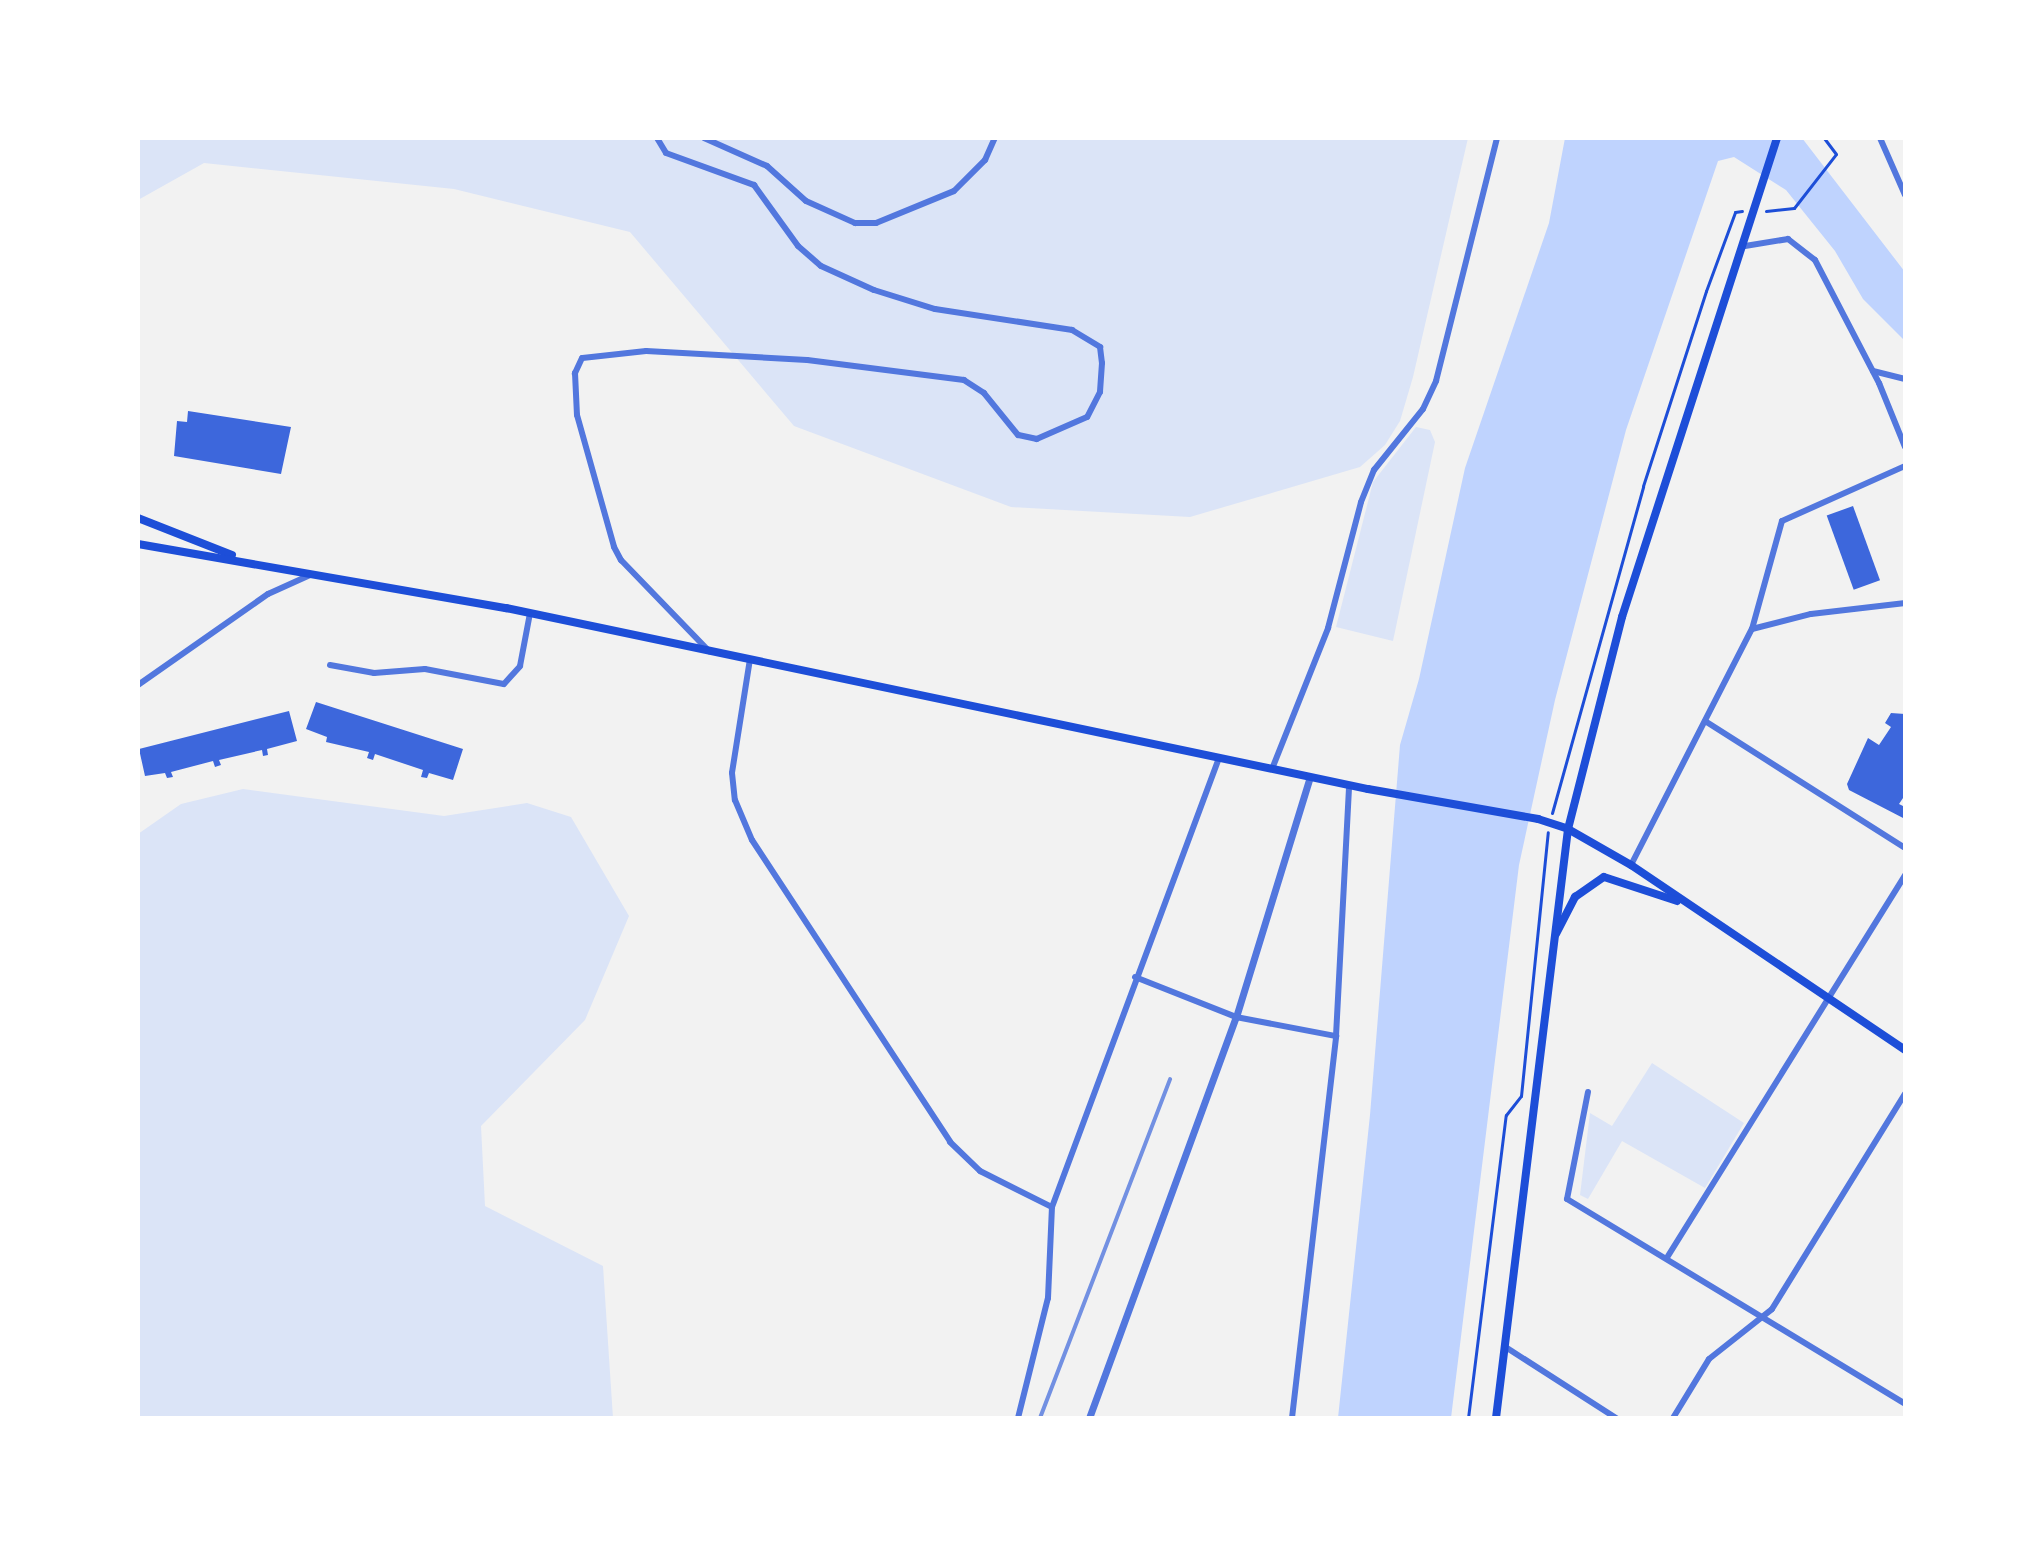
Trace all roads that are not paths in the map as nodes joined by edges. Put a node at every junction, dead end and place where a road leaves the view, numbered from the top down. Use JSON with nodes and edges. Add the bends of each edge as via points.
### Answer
{"nodes":[{"id":1,"x":657,"y":138,"type":"edge"},
{"id":2,"x":704,"y":138,"type":"edge"},
{"id":3,"x":995,"y":138,"type":"edge"},
{"id":4,"x":1497,"y":138,"type":"edge"},
{"id":5,"x":1777,"y":138,"type":"edge"},
{"id":6,"x":1880,"y":138,"type":"edge"},
{"id":7,"x":1905,"y":195,"type":"edge"},
{"id":8,"x":1745,"y":246,"type":"junction"},
{"id":9,"x":1873,"y":371,"type":"junction"},
{"id":10,"x":1905,"y":379,"type":"edge"},
{"id":11,"x":1905,"y":447,"type":"edge"},
{"id":12,"x":1905,"y":466,"type":"edge"},
{"id":13,"x":138,"y":518,"type":"edge"},
{"id":14,"x":138,"y":544,"type":"edge"},
{"id":15,"x":248,"y":561,"type":"junction"},
{"id":16,"x":315,"y":572,"type":"junction"},
{"id":17,"x":1905,"y":603,"type":"edge"},
{"id":18,"x":530,"y":613,"type":"junction"},
{"id":19,"x":1752,"y":629,"type":"junction"},
{"id":20,"x":709,"y":651,"type":"junction"},
{"id":21,"x":750,"y":659,"type":"junction"},
{"id":22,"x":330,"y":665,"type":"dead end"},
{"id":23,"x":138,"y":685,"type":"edge"},
{"id":24,"x":1705,"y":721,"type":"junction"},
{"id":25,"x":1219,"y":758,"type":"junction"},
{"id":26,"x":1272,"y":769,"type":"junction"},
{"id":27,"x":1310,"y":777,"type":"junction"},
{"id":28,"x":1349,"y":786,"type":"junction"},
{"id":29,"x":1568,"y":829,"type":"junction"},
{"id":30,"x":1905,"y":848,"type":"edge"},
{"id":31,"x":1631,"y":865,"type":"junction"},
{"id":32,"x":1905,"y":875,"type":"edge"},
{"id":33,"x":1689,"y":905,"type":"junction"},
{"id":34,"x":1552,"y":942,"type":"junction"},
{"id":35,"x":1135,"y":977,"type":"junction"},
{"id":36,"x":1828,"y":1000,"type":"junction"},
{"id":37,"x":1236,"y":1017,"type":"junction"},
{"id":38,"x":1336,"y":1036,"type":"junction"},
{"id":39,"x":1905,"y":1050,"type":"edge"},
{"id":40,"x":1588,"y":1092,"type":"dead end"},
{"id":41,"x":1905,"y":1094,"type":"edge"},
{"id":42,"x":1052,"y":1207,"type":"junction"},
{"id":43,"x":1668,"y":1256,"type":"junction"},
{"id":44,"x":1765,"y":1315,"type":"junction"},
{"id":45,"x":1507,"y":1348,"type":"junction"},
{"id":46,"x":1905,"y":1404,"type":"edge"},
{"id":47,"x":1018,"y":1418,"type":"edge"},
{"id":48,"x":1089,"y":1418,"type":"edge"},
{"id":49,"x":1292,"y":1418,"type":"edge"},
{"id":50,"x":1496,"y":1418,"type":"edge"},
{"id":51,"x":1616,"y":1418,"type":"edge"},
{"id":52,"x":1673,"y":1418,"type":"edge"}],
"edges":[{"from":1,"to":20,"type":"street","via":[[666,153],[754,185],[798,246],[821,266],[935,309],[1072,330],[1100,347],[1102,363],[1100,392],[1087,417],[1037,439],[1018,435],[984,393],[964,380],[807,360],[660,351],[582,358],[575,373],[577,415],[614,547]]},
{"from":2,"to":3,"type":"street","via":[[767,166],[806,201],[855,223],[876,223],[954,191],[985,160]]},
{"from":4,"to":26,"type":"street","via":[[1436,381],[1423,409],[1374,470],[1328,628]]},
{"from":5,"to":8,"type":"main road"},
{"from":6,"to":7,"type":"street"},
{"from":8,"to":9,"type":"street","via":[[1788,239],[1815,260]]},
{"from":8,"to":29,"type":"main road","via":[[1665,476],[1601,693]]},
{"from":9,"to":10,"type":"street"},
{"from":9,"to":11,"type":"street"},
{"from":12,"to":19,"type":"street","via":[[1782,521]]},
{"from":13,"to":15,"type":"main road"},
{"from":14,"to":15,"type":"main road"},
{"from":15,"to":16,"type":"main road"},
{"from":16,"to":18,"type":"main road"},
{"from":16,"to":23,"type":"street","via":[[268,594]]},
{"from":17,"to":19,"type":"street","via":[[1811,614]]},
{"from":18,"to":20,"type":"main road"},
{"from":18,"to":22,"type":"street","via":[[520,666],[504,684],[425,669],[374,673]]},
{"from":19,"to":24,"type":"street"},
{"from":20,"to":21,"type":"main road"},
{"from":21,"to":25,"type":"main road"},
{"from":21,"to":42,"type":"street","via":[[732,773],[735,800],[752,840],[950,1142],[980,1171]]},
{"from":24,"to":30,"type":"street"},
{"from":24,"to":31,"type":"street"},
{"from":25,"to":26,"type":"main road"},
{"from":25,"to":35,"type":"street"},
{"from":26,"to":27,"type":"main road"},
{"from":27,"to":28,"type":"main road"},
{"from":27,"to":37,"type":"street"},
{"from":28,"to":29,"type":"main road","via":[[1538,819]]},
{"from":28,"to":38,"type":"street"},
{"from":29,"to":31,"type":"main road"},
{"from":29,"to":34,"type":"main road"},
{"from":31,"to":33,"type":"main road"},
{"from":32,"to":36,"type":"street"},
{"from":33,"to":34,"type":"main road","via":[[1604,877],[1575,897]]},
{"from":33,"to":36,"type":"main road"},
{"from":34,"to":45,"type":"main road"},
{"from":35,"to":37,"type":"street"},
{"from":35,"to":42,"type":"street"},
{"from":36,"to":39,"type":"main road"},
{"from":36,"to":43,"type":"street"},
{"from":37,"to":38,"type":"street"},
{"from":37,"to":48,"type":"street"},
{"from":38,"to":49,"type":"street"},
{"from":40,"to":43,"type":"street","via":[[1567,1199]]},
{"from":41,"to":44,"type":"street"},
{"from":42,"to":47,"type":"street","via":[[1048,1298]]},
{"from":43,"to":44,"type":"street"},
{"from":44,"to":46,"type":"street"},
{"from":44,"to":52,"type":"street","via":[[1709,1359]]},
{"from":45,"to":50,"type":"main road"},
{"from":45,"to":51,"type":"street"}]}
